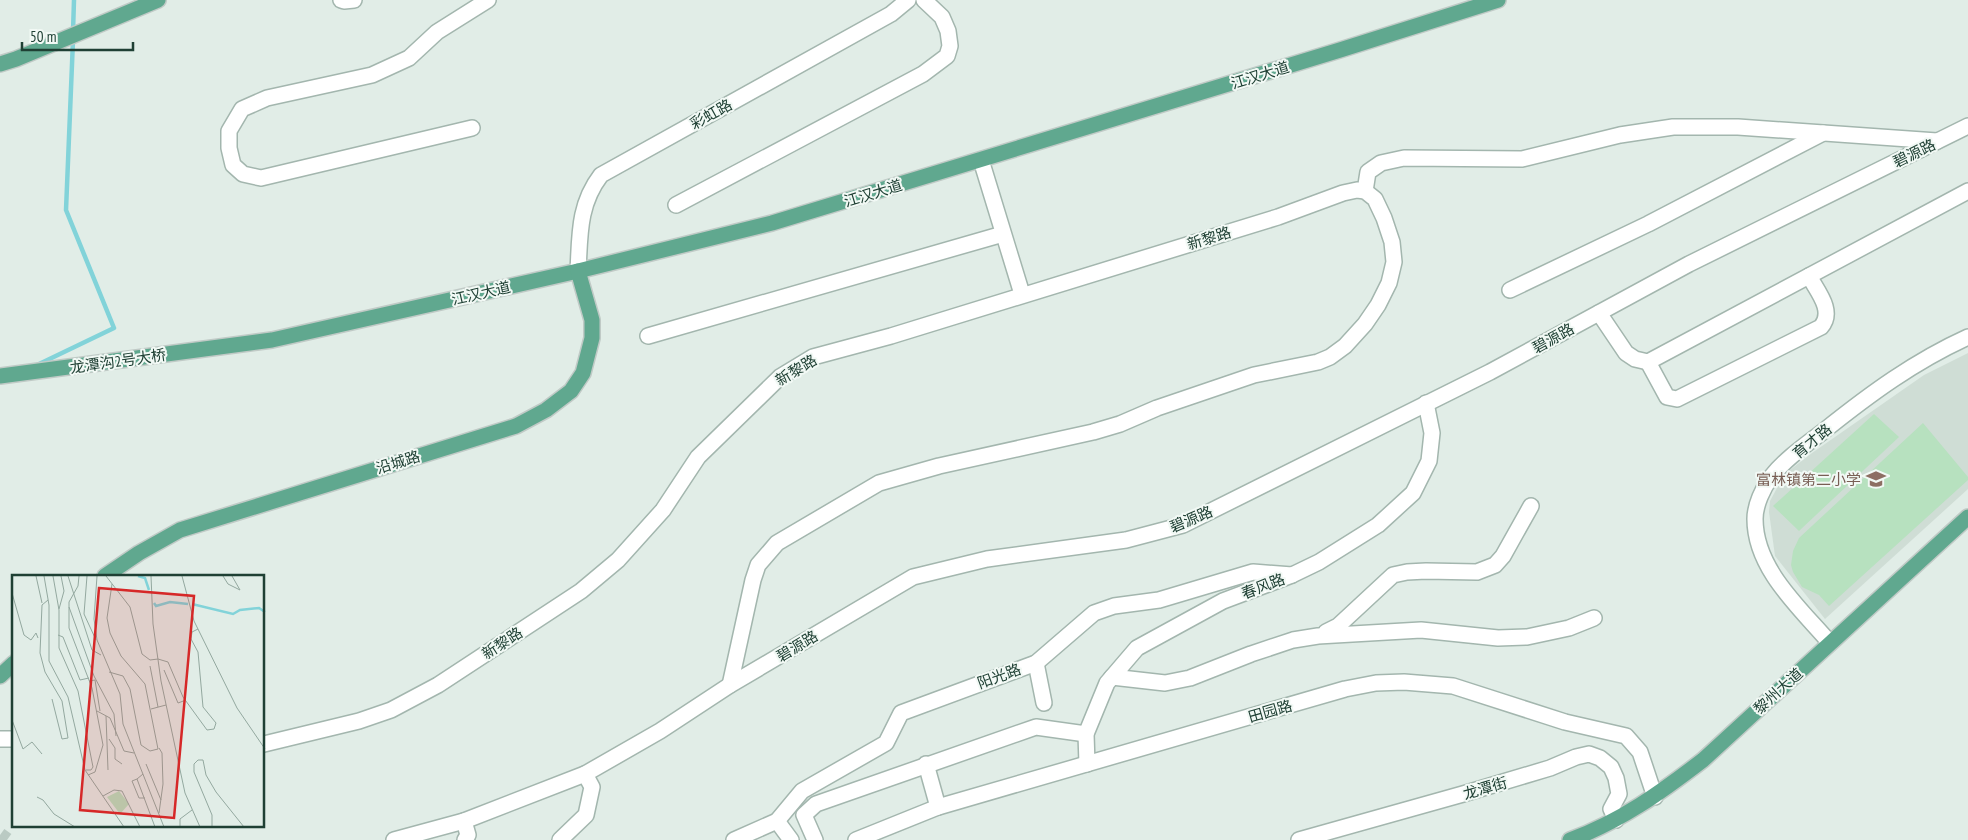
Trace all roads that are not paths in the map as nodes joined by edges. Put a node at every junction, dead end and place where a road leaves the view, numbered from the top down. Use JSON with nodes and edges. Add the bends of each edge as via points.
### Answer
{"nodes":[{"id":1,"x":158,"y":0,"type":"edge"},
{"id":2,"x":341,"y":0,"type":"edge"},
{"id":3,"x":354,"y":0,"type":"edge"},
{"id":4,"x":488,"y":0,"type":"edge"},
{"id":5,"x":908,"y":0,"type":"edge"},
{"id":6,"x":924,"y":0,"type":"edge"},
{"id":7,"x":1498,"y":0,"type":"edge"},
{"id":8,"x":0,"y":64,"type":"edge"},
{"id":9,"x":1968,"y":126,"type":"edge"},
{"id":10,"x":472,"y":128,"type":"dead end"},
{"id":11,"x":1825,"y":132,"type":"junction"},
{"id":12,"x":1938,"y":141,"type":"junction"},
{"id":13,"x":981,"y":160,"type":"junction"},
{"id":14,"x":1365,"y":191,"type":"junction"},
{"id":15,"x":1968,"y":191,"type":"edge"},
{"id":16,"x":676,"y":205,"type":"dead end"},
{"id":17,"x":1003,"y":234,"type":"junction"},
{"id":18,"x":578,"y":271,"type":"junction"},
{"id":19,"x":1809,"y":276,"type":"junction"},
{"id":20,"x":1510,"y":290,"type":"dead end"},
{"id":21,"x":1022,"y":294,"type":"junction"},
{"id":22,"x":1599,"y":313,"type":"junction"},
{"id":23,"x":648,"y":336,"type":"dead end"},
{"id":24,"x":1968,"y":337,"type":"edge"},
{"id":25,"x":237,"y":346,"type":"joint"},
{"id":26,"x":1648,"y":362,"type":"junction"},
{"id":27,"x":0,"y":376,"type":"edge"},
{"id":28,"x":1426,"y":403,"type":"junction"},
{"id":29,"x":1530,"y":506,"type":"dead end"},
{"id":30,"x":1968,"y":517,"type":"edge"},
{"id":31,"x":106,"y":575,"type":"edge"},
{"id":32,"x":1292,"y":575,"type":"junction"},
{"id":33,"x":1594,"y":618,"type":"dead end"},
{"id":34,"x":1318,"y":636,"type":"junction"},
{"id":35,"x":1830,"y":643,"type":"junction"},
{"id":36,"x":1036,"y":662,"type":"junction"},
{"id":37,"x":12,"y":665,"type":"edge"},
{"id":38,"x":0,"y":676,"type":"edge"},
{"id":39,"x":1112,"y":677,"type":"junction"},
{"id":40,"x":730,"y":685,"type":"junction"},
{"id":41,"x":1044,"y":703,"type":"dead end"},
{"id":42,"x":1086,"y":734,"type":"junction"},
{"id":43,"x":265,"y":744,"type":"edge"},
{"id":44,"x":926,"y":764,"type":"junction"},
{"id":45,"x":1087,"y":764,"type":"junction"},
{"id":46,"x":585,"y":774,"type":"junction"},
{"id":47,"x":1655,"y":797,"type":"junction"},
{"id":48,"x":938,"y":807,"type":"junction"},
{"id":49,"x":1616,"y":820,"type":"junction"},
{"id":50,"x":464,"y":821,"type":"junction"},
{"id":51,"x":777,"y":821,"type":"junction"},
{"id":52,"x":394,"y":840,"type":"edge"},
{"id":53,"x":465,"y":840,"type":"edge"},
{"id":54,"x":560,"y":840,"type":"edge"},
{"id":55,"x":734,"y":840,"type":"edge"},
{"id":56,"x":791,"y":840,"type":"edge"},
{"id":57,"x":815,"y":840,"type":"edge"},
{"id":58,"x":856,"y":840,"type":"edge"},
{"id":59,"x":1299,"y":840,"type":"edge"},
{"id":60,"x":1570,"y":840,"type":"edge"}],
"edges":[{"from":1,"to":8,"type":"main road"},
{"from":2,"to":3,"type":"street"},
{"from":4,"to":10,"type":"street","via":[[437,32],[409,58],[372,75],[267,98],[242,109],[229,131],[229,148],[233,165],[244,174],[261,178]]},
{"from":5,"to":18,"type":"street","name":"彩虹路","via":[[891,14],[601,175],[591,188],[582,217]]},
{"from":6,"to":16,"type":"street","via":[[942,16],[950,46],[947,56],[924,74]]},
{"from":7,"to":13,"type":"main road","name":"江汉大道"},
{"from":9,"to":12,"type":"street","name":"碧源路"},
{"from":11,"to":12,"type":"street"},
{"from":11,"to":14,"type":"street","via":[[1673,127],[1620,134],[1522,158],[1404,158],[1381,163],[1368,172]]},
{"from":11,"to":20,"type":"street","via":[[1648,224]]},
{"from":12,"to":22,"type":"street","name":"碧源路","via":[[1689,264]]},
{"from":13,"to":17,"type":"street"},
{"from":13,"to":18,"type":"main road","name":"江汉大道","via":[[772,223]]},
{"from":14,"to":21,"type":"street","name":"新黎路","via":[[1343,193],[1278,217]]},
{"from":14,"to":40,"type":"street","via":[[1375,199],[1384,218],[1394,262],[1378,306],[1345,346],[1318,362],[1254,375],[1120,424],[894,477],[866,489],[777,543],[758,565]]},
{"from":15,"to":19,"type":"street"},
{"from":17,"to":21,"type":"street"},
{"from":17,"to":23,"type":"street"},
{"from":18,"to":25,"type":"main road","name":"江汉大道"},
{"from":18,"to":31,"type":"main road","name":"沿城路","via":[[592,320],[592,338],[583,373],[571,392],[546,410],[516,426],[180,530]]},
{"from":19,"to":26,"type":"street"},
{"from":19,"to":26,"type":"street","via":[[1826,310],[1821,327],[1677,399],[1667,397]]},
{"from":21,"to":43,"type":"street","name":"新黎路","via":[[813,357],[780,376],[698,457],[663,510],[618,560],[582,591],[438,685],[391,710]]},
{"from":22,"to":26,"type":"street","via":[[1626,353]]},
{"from":22,"to":28,"type":"street","name":"碧源路"},
{"from":24,"to":35,"type":"street","name":"育才路","via":[[1918,362],[1879,388],[1799,450],[1771,478],[1762,493],[1755,518],[1758,540],[1767,562],[1782,586]]},
{"from":25,"to":27,"type":"main road","name":"龙潭沟2号大桥"},
{"from":28,"to":32,"type":"street","name":"春风路","via":[[1432,433],[1429,461],[1413,493],[1378,525]]},
{"from":28,"to":40,"type":"street","name":"碧源路","via":[[1183,525],[1126,540],[987,559],[913,577]]},
{"from":29,"to":34,"type":"street","via":[[1496,565],[1477,572],[1426,571],[1393,575],[1338,626]]},
{"from":30,"to":35,"type":"main road","name":"黎州大道"},
{"from":32,"to":36,"type":"street","name":"阳光路","via":[[1254,572],[1159,600],[1114,606],[1094,613]]},
{"from":32,"to":39,"type":"street","name":"春风路","via":[[1223,601],[1136,648]]},
{"from":33,"to":34,"type":"street","via":[[1527,637],[1498,638],[1421,630]]},
{"from":34,"to":39,"type":"street","via":[[1274,646],[1190,678],[1165,683]]},
{"from":35,"to":47,"type":"main road","name":"黎州大道","via":[[1703,760]]},
{"from":36,"to":41,"type":"street"},
{"from":36,"to":51,"type":"street","name":"阳光路","via":[[902,713],[886,743],[802,792]]},
{"from":37,"to":38,"type":"main road"},
{"from":39,"to":42,"type":"street","name":"春风路"},
{"from":40,"to":46,"type":"street","name":"碧源路","via":[[660,731]]},
{"from":42,"to":44,"type":"street","via":[[1036,727]]},
{"from":42,"to":45,"type":"street","name":"春风路"},
{"from":44,"to":48,"type":"street"},
{"from":44,"to":57,"type":"street","via":[[816,804],[804,814]]},
{"from":45,"to":47,"type":"street","name":"田园路","via":[[1345,689],[1404,682],[1453,686],[1565,722],[1626,736],[1640,752]]},
{"from":45,"to":48,"type":"street","name":"田园路"},
{"from":46,"to":50,"type":"street","name":"碧源路"},
{"from":46,"to":54,"type":"street","via":[[592,786],[586,815]]},
{"from":47,"to":49,"type":"main road","name":"黎州大道"},
{"from":48,"to":58,"type":"street","name":"田园路"},
{"from":49,"to":59,"type":"street","name":"龙潭街","via":[[1611,809],[1619,794],[1616,778],[1611,767],[1589,754],[1480,789]]},
{"from":49,"to":60,"type":"main road","name":"黎州大道"},
{"from":50,"to":52,"type":"street","name":"碧源路"},
{"from":50,"to":53,"type":"street","via":[[468,835]]},
{"from":51,"to":55,"type":"street","name":"阳光路"},
{"from":51,"to":56,"type":"street"}]}
